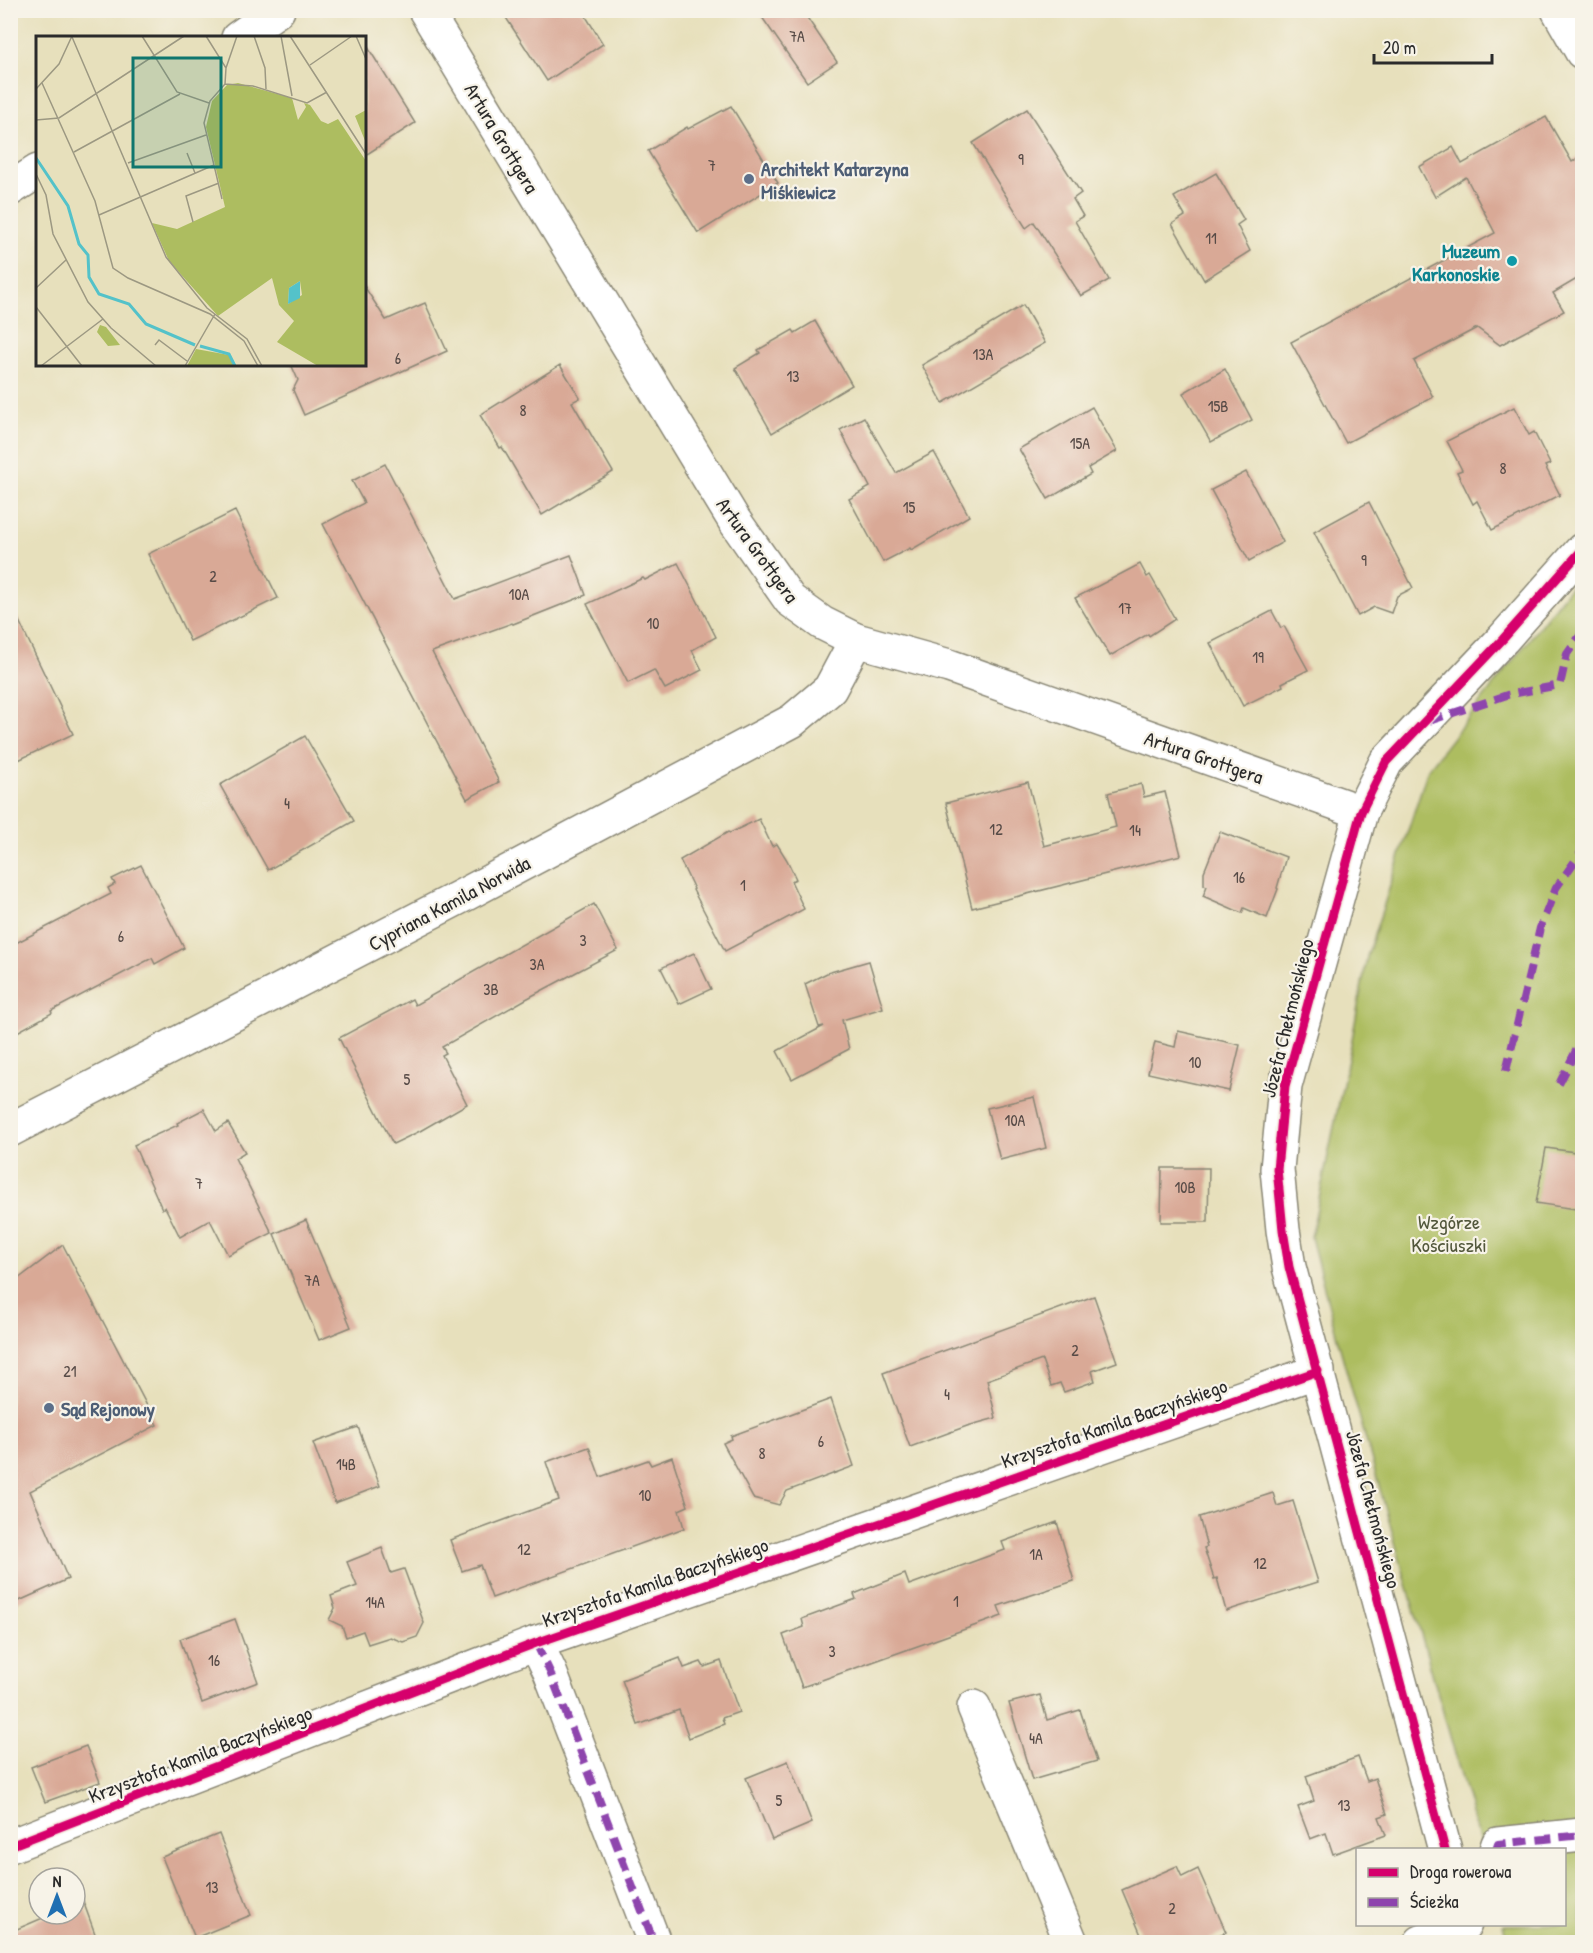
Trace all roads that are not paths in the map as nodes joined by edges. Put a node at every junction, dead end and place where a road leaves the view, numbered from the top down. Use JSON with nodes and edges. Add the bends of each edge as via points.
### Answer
{"nodes":[{"id":1,"x":279,"y":10,"type":"edge"},
{"id":2,"x":425,"y":10,"type":"edge"},
{"id":3,"x":1558,"y":10,"type":"edge"},
{"id":4,"x":241,"y":36,"type":"edge"},
{"id":5,"x":1582,"y":52,"type":"edge"},
{"id":6,"x":36,"y":172,"type":"edge"},
{"id":7,"x":10,"y":189,"type":"edge"},
{"id":8,"x":1582,"y":550,"type":"edge"},
{"id":9,"x":856,"y":640,"type":"junction"},
{"id":10,"x":1361,"y":812,"type":"junction"},
{"id":11,"x":10,"y":1130,"type":"edge"},
{"id":12,"x":1318,"y":1371,"type":"junction"},
{"id":13,"x":536,"y":1642,"type":"junction"},
{"id":14,"x":974,"y":1707,"type":"dead end"},
{"id":15,"x":1582,"y":1835,"type":"edge"},
{"id":16,"x":10,"y":1846,"type":"edge"},
{"id":17,"x":1444,"y":1848,"type":"edge"},
{"id":18,"x":1497,"y":1848,"type":"edge"},
{"id":19,"x":1460,"y":1926,"type":"edge"},
{"id":20,"x":1466,"y":1926,"type":"edge"},
{"id":21,"x":654,"y":1942,"type":"edge"},
{"id":22,"x":1071,"y":1942,"type":"edge"},
{"id":23,"x":1421,"y":1942,"type":"edge"},
{"id":24,"x":1470,"y":1942,"type":"edge"}],
"edges":[{"from":1,"to":4,"type":"street"},
{"from":2,"to":9,"type":"street","name":"Artura Grottgera","via":[[734,520],[790,600],[822,623]]},
{"from":3,"to":5,"type":"street"},
{"from":6,"to":7,"type":"street"},
{"from":8,"to":10,"type":"street","name":"Józefa Chełmońskiego","via":[[1386,762]]},
{"from":9,"to":10,"type":"street","name":"Artura Grottgera","via":[[949,666]]},
{"from":9,"to":11,"type":"street","name":"Cypriana Kamila Norwida","via":[[830,689],[792,721]]},
{"from":10,"to":12,"type":"street","name":"Józefa Chełmońskiego","via":[[1285,1086],[1277,1169],[1289,1267]]},
{"from":12,"to":13,"type":"street","name":"Krzysztofa Kamila Baczyńskiego"},
{"from":12,"to":17,"type":"street","name":"Józefa Chełmońskiego"},
{"from":13,"to":16,"type":"street","name":"Krzysztofa Kamila Baczyńskiego"},
{"from":13,"to":21,"type":"street"},
{"from":14,"to":22,"type":"street"},
{"from":15,"to":18,"type":"street","via":[[1498,1844]]},
{"from":19,"to":23,"type":"street"},
{"from":20,"to":24,"type":"street"}]}
